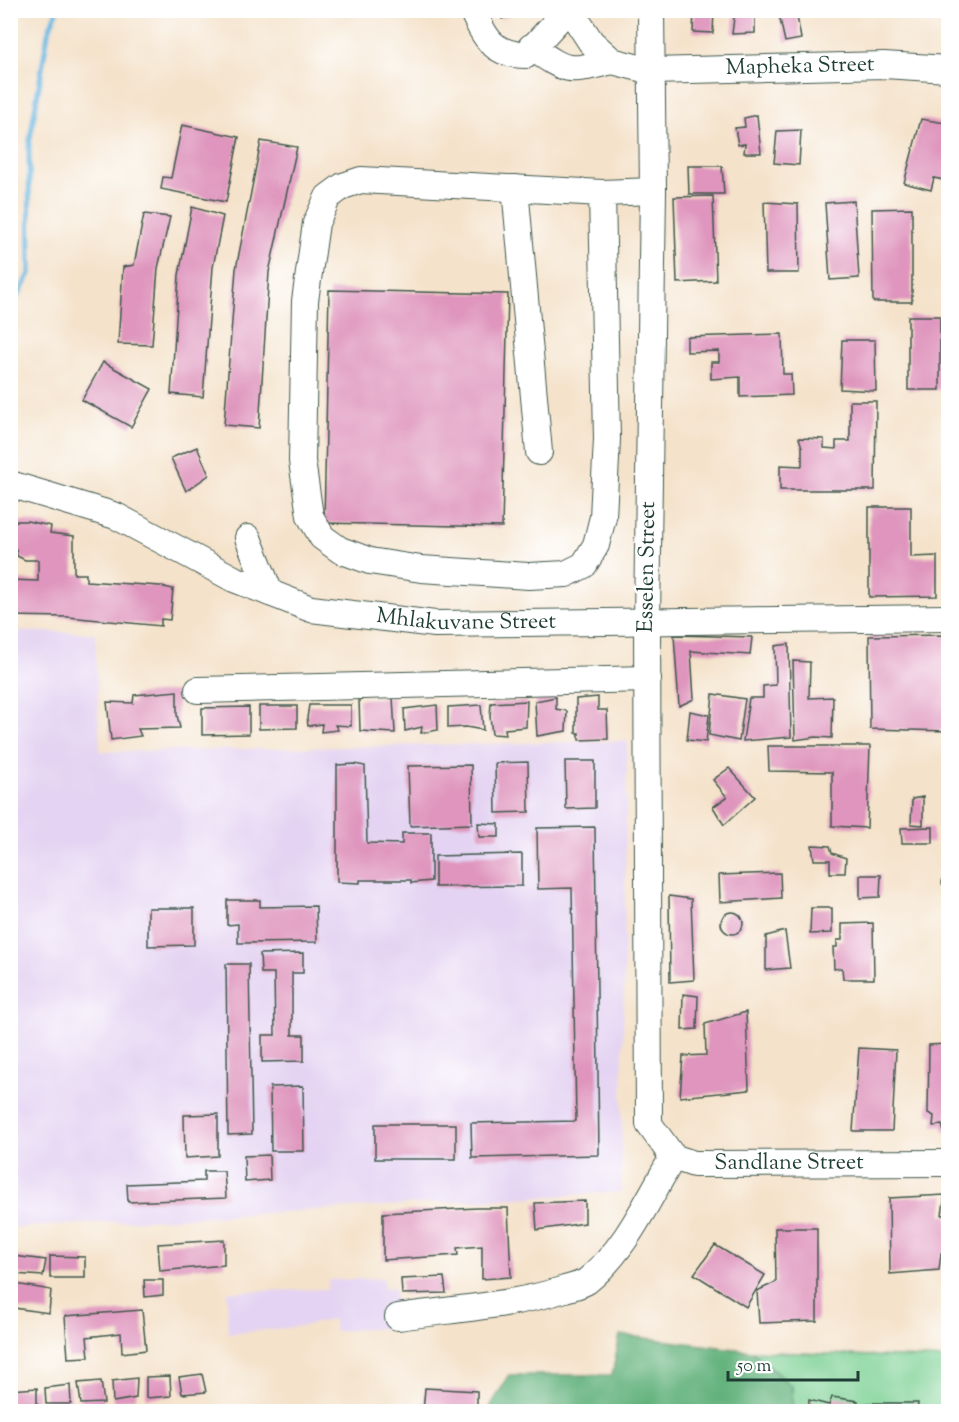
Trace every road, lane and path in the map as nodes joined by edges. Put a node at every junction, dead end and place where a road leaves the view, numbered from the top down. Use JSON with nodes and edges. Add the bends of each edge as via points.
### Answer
{"nodes":[{"id":1,"x":472,"y":10,"type":"edge"},
{"id":2,"x":568,"y":10,"type":"edge"},
{"id":3,"x":651,"y":10,"type":"edge"},
{"id":4,"x":531,"y":47,"type":"junction"},
{"id":5,"x":612,"y":61,"type":"junction"},
{"id":6,"x":948,"y":69,"type":"edge"},
{"id":7,"x":651,"y":71,"type":"junction"},
{"id":8,"x":515,"y":188,"type":"junction"},
{"id":9,"x":653,"y":191,"type":"junction"},
{"id":10,"x":602,"y":193,"type":"junction"},
{"id":11,"x":539,"y":452,"type":"dead end"},
{"id":12,"x":10,"y":484,"type":"edge"},
{"id":13,"x":248,"y":538,"type":"dead end"},
{"id":14,"x":270,"y":593,"type":"junction"},
{"id":15,"x":948,"y":618,"type":"edge"},
{"id":16,"x":647,"y":622,"type":"junction"},
{"id":17,"x":648,"y":679,"type":"junction"},
{"id":18,"x":198,"y":690,"type":"dead end"},
{"id":19,"x":673,"y":1157,"type":"junction"},
{"id":20,"x":948,"y":1163,"type":"edge"},
{"id":21,"x":398,"y":1317,"type":"dead end"}],
"edges":[{"from":1,"to":4,"type":"street","via":[[481,30],[499,51],[526,55]]},
{"from":2,"to":4,"type":"street"},
{"from":2,"to":5,"type":"street","via":[[591,42]]},
{"from":3,"to":7,"type":"street","name":"Esselen Street"},
{"from":4,"to":5,"type":"street","via":[[559,66],[575,70]]},
{"from":5,"to":7,"type":"street","name":"Mapheka Street"},
{"from":6,"to":7,"type":"street","name":"Mapheka Street","via":[[884,65]]},
{"from":7,"to":9,"type":"street","name":"Esselen Street"},
{"from":8,"to":10,"type":"street"},
{"from":8,"to":10,"type":"street","via":[[362,180],[343,186],[328,197],[316,223],[305,301],[302,460],[310,516],[322,537],[340,550],[369,561],[421,569],[529,576],[566,574],[584,565],[596,545],[603,517],[607,439]]},
{"from":8,"to":11,"type":"street"},
{"from":9,"to":10,"type":"street"},
{"from":9,"to":16,"type":"street","name":"Esselen Street"},
{"from":12,"to":14,"type":"street","name":"Mhlakuvane Street","via":[[116,516],[234,579]]},
{"from":13,"to":14,"type":"street"},
{"from":14,"to":16,"type":"street","name":"Mhlakuvane Street","via":[[311,609],[435,624]]},
{"from":15,"to":16,"type":"street","name":"Mhlakuvane Street"},
{"from":16,"to":17,"type":"street","name":"Esselen Street"},
{"from":17,"to":18,"type":"street"},
{"from":17,"to":19,"type":"street","name":"Esselen Street","via":[[649,1124]]},
{"from":19,"to":20,"type":"street","name":"Sandlane Street","via":[[694,1164]]},
{"from":19,"to":21,"type":"street","via":[[609,1260],[585,1282],[540,1295]]}]}
